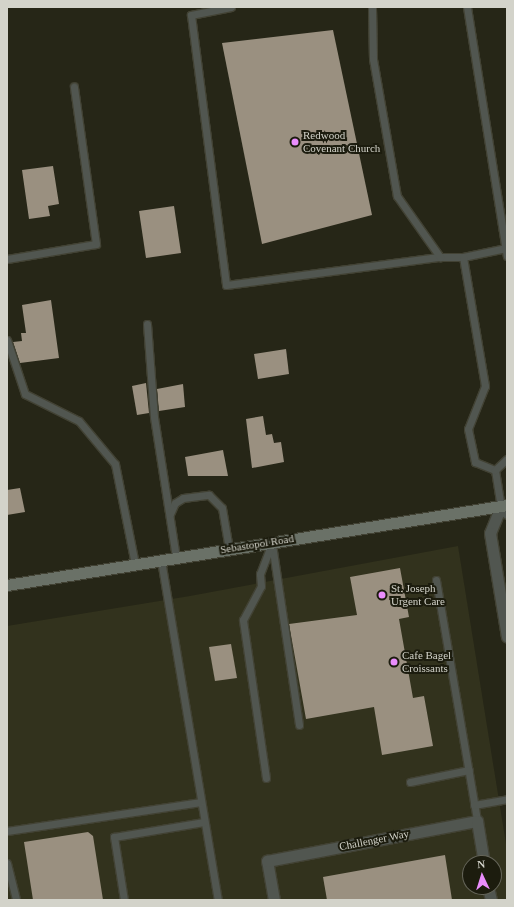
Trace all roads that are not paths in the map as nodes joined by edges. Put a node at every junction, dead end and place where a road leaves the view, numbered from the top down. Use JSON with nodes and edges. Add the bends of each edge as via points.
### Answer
{"nodes":[{"id":1,"x":231,"y":7,"type":"edge"},
{"id":2,"x":372,"y":7,"type":"edge"},
{"id":3,"x":467,"y":7,"type":"edge"},
{"id":4,"x":74,"y":87,"type":"dead end"},
{"id":5,"x":506,"y":252,"type":"edge"},
{"id":6,"x":440,"y":257,"type":"junction"},
{"id":7,"x":463,"y":257,"type":"junction"},
{"id":8,"x":7,"y":259,"type":"edge"},
{"id":9,"x":148,"y":324,"type":"dead end"},
{"id":10,"x":7,"y":340,"type":"edge"},
{"id":11,"x":507,"y":459,"type":"edge"},
{"id":12,"x":495,"y":470,"type":"junction"},
{"id":13,"x":505,"y":508,"type":"edge"},
{"id":14,"x":170,"y":514,"type":"junction"},
{"id":15,"x":272,"y":542,"type":"junction"},
{"id":16,"x":229,"y":549,"type":"junction"},
{"id":17,"x":176,"y":557,"type":"junction"},
{"id":18,"x":161,"y":560,"type":"junction"},
{"id":19,"x":135,"y":564,"type":"junction"},
{"id":20,"x":436,"y":580,"type":"dead end"},
{"id":21,"x":7,"y":585,"type":"edge"},
{"id":22,"x":507,"y":637,"type":"edge"},
{"id":23,"x":299,"y":725,"type":"dead end"},
{"id":24,"x":469,"y":770,"type":"junction"},
{"id":25,"x":266,"y":778,"type":"dead end"},
{"id":26,"x":410,"y":782,"type":"dead end"},
{"id":27,"x":507,"y":799,"type":"edge"},
{"id":28,"x":201,"y":802,"type":"junction"},
{"id":29,"x":474,"y":805,"type":"junction"},
{"id":30,"x":476,"y":820,"type":"junction"},
{"id":31,"x":204,"y":822,"type":"junction"},
{"id":32,"x":7,"y":832,"type":"edge"},
{"id":33,"x":483,"y":855,"type":"edge"},
{"id":34,"x":7,"y":863,"type":"edge"},
{"id":35,"x":16,"y":900,"type":"edge"},
{"id":36,"x":124,"y":900,"type":"edge"},
{"id":37,"x":218,"y":900,"type":"edge"},
{"id":38,"x":274,"y":900,"type":"edge"}],
"edges":[{"from":1,"to":6,"type":"lane","via":[[191,15],[226,285]]},
{"from":2,"to":6,"type":"lane","via":[[373,59],[397,196]]},
{"from":3,"to":5,"type":"lane"},
{"from":4,"to":8,"type":"lane","via":[[96,244]]},
{"from":5,"to":7,"type":"lane"},
{"from":6,"to":7,"type":"lane"},
{"from":7,"to":12,"type":"lane","via":[[485,386],[468,429],[475,462]]},
{"from":9,"to":14,"type":"lane","via":[[154,418]]},
{"from":10,"to":19,"type":"lane","via":[[25,394],[79,421],[115,464]]},
{"from":11,"to":12,"type":"lane"},
{"from":12,"to":13,"type":"lane"},
{"from":13,"to":15,"type":"main road","name":"Sebastopol Road"},
{"from":13,"to":22,"type":"street","via":[[490,533]]},
{"from":14,"to":16,"type":"lane","via":[[175,503],[183,498],[209,495],[222,508]]},
{"from":14,"to":17,"type":"lane"},
{"from":15,"to":16,"type":"main road","name":"Sebastopol Road"},
{"from":15,"to":23,"type":"lane"},
{"from":15,"to":25,"type":"lane","via":[[260,574],[261,586],[243,620]]},
{"from":16,"to":17,"type":"main road","name":"Sebastopol Road"},
{"from":17,"to":18,"type":"main road","name":"Sebastopol Road"},
{"from":18,"to":19,"type":"main road","name":"Sebastopol Road"},
{"from":18,"to":28,"type":"lane"},
{"from":19,"to":21,"type":"main road","name":"Sebastopol Road"},
{"from":20,"to":24,"type":"lane"},
{"from":24,"to":26,"type":"lane"},
{"from":24,"to":29,"type":"lane"},
{"from":27,"to":29,"type":"lane"},
{"from":28,"to":31,"type":"lane"},
{"from":28,"to":32,"type":"lane"},
{"from":29,"to":30,"type":"lane"},
{"from":30,"to":33,"type":"street"},
{"from":30,"to":38,"type":"street","name":"Challenger Way","via":[[268,861]]},
{"from":31,"to":36,"type":"lane","via":[[114,837]]},
{"from":31,"to":37,"type":"lane"},
{"from":34,"to":35,"type":"lane"}]}
